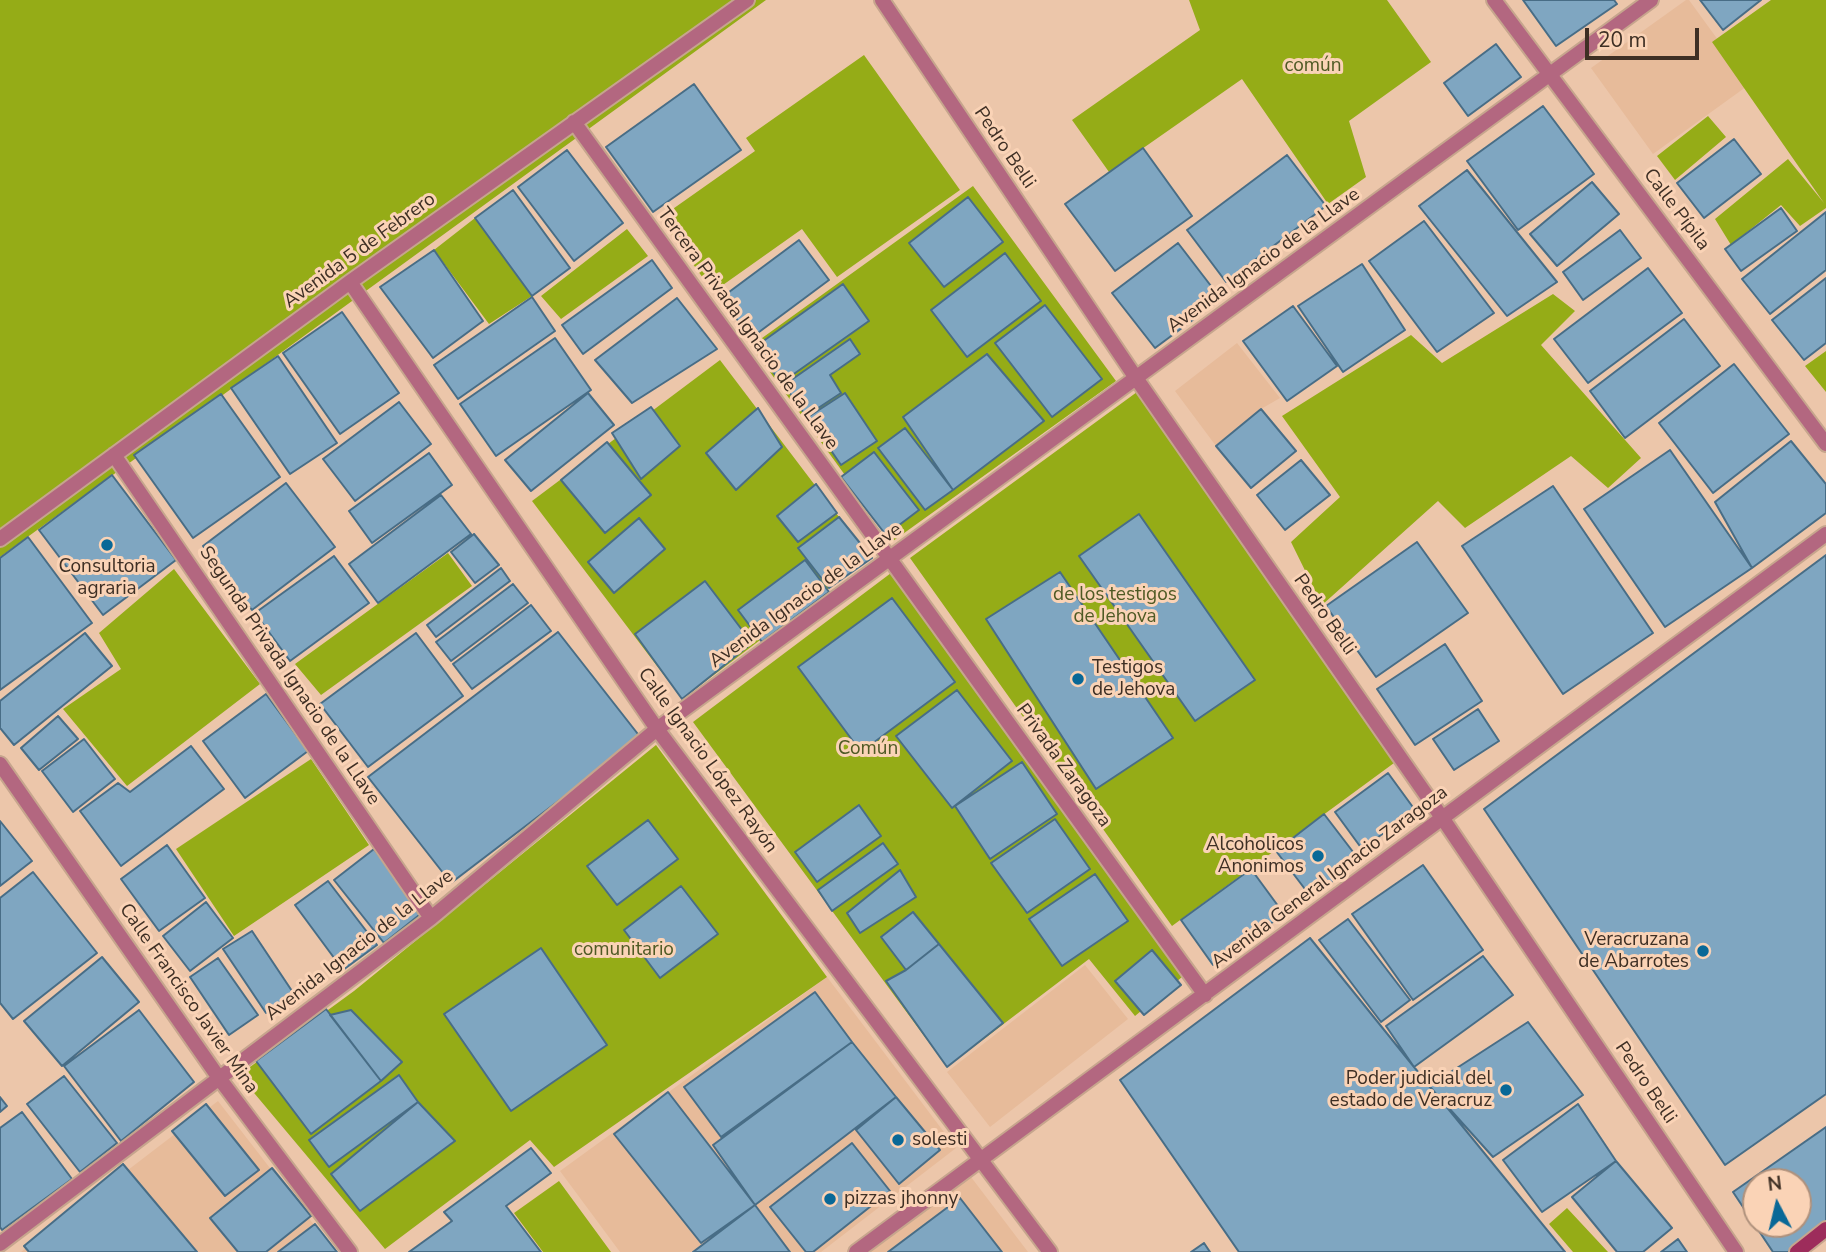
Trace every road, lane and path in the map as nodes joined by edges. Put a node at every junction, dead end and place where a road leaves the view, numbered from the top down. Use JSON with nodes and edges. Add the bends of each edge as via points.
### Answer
{"nodes":[{"id":1,"x":747,"y":0,"type":"edge"},
{"id":2,"x":882,"y":0,"type":"edge"},
{"id":3,"x":1494,"y":0,"type":"edge"},
{"id":4,"x":1651,"y":0,"type":"edge"},
{"id":5,"x":1551,"y":74,"type":"junction"},
{"id":6,"x":574,"y":122,"type":"junction"},
{"id":7,"x":350,"y":282,"type":"junction"},
{"id":8,"x":1136,"y":379,"type":"junction"},
{"id":9,"x":1826,"y":443,"type":"edge"},
{"id":10,"x":114,"y":455,"type":"junction"},
{"id":11,"x":1826,"y":534,"type":"edge"},
{"id":12,"x":0,"y":539,"type":"edge"},
{"id":13,"x":890,"y":559,"type":"junction"},
{"id":14,"x":657,"y":729,"type":"junction"},
{"id":15,"x":0,"y":764,"type":"edge"},
{"id":16,"x":1443,"y":819,"type":"junction"},
{"id":17,"x":431,"y":918,"type":"junction"},
{"id":18,"x":1205,"y":995,"type":"junction"},
{"id":19,"x":219,"y":1078,"type":"junction"},
{"id":20,"x":982,"y":1161,"type":"junction"},
{"id":21,"x":1826,"y":1229,"type":"edge"},
{"id":22,"x":0,"y":1243,"type":"edge"},
{"id":23,"x":350,"y":1252,"type":"edge"},
{"id":24,"x":856,"y":1252,"type":"edge"},
{"id":25,"x":1050,"y":1252,"type":"edge"},
{"id":26,"x":1736,"y":1252,"type":"edge"},
{"id":27,"x":1797,"y":1252,"type":"edge"}],
"edges":[{"from":1,"to":6,"type":"street","name":"Avenida 5 de Febrero"},
{"from":2,"to":8,"type":"street","name":"Pedro Belli"},
{"from":3,"to":5,"type":"street","name":"Calle Pípila"},
{"from":4,"to":5,"type":"street","name":"Avenida Ignacio de la Llave"},
{"from":5,"to":8,"type":"street","name":"Avenida Ignacio de la Llave"},
{"from":5,"to":9,"type":"street","name":"Calle Pípila"},
{"from":6,"to":7,"type":"street","name":"Avenida 5 de Febrero"},
{"from":6,"to":13,"type":"street","name":"Tercera Privada Ignacio de la Llave"},
{"from":7,"to":10,"type":"street","name":"Avenida 5 de Febrero"},
{"from":7,"to":14,"type":"street","name":"Calle Ignacio López Rayón"},
{"from":8,"to":13,"type":"street","name":"Avenida Ignacio de la Llave"},
{"from":8,"to":16,"type":"street","name":"Pedro Belli"},
{"from":10,"to":12,"type":"street","name":"Avenida 5 de Febrero"},
{"from":10,"to":17,"type":"street","name":"Segunda Privada Ignacio de la Llave"},
{"from":11,"to":16,"type":"street","name":"Avenida General Ignacio Zaragoza"},
{"from":13,"to":14,"type":"street","name":"Avenida Ignacio de la Llave"},
{"from":13,"to":18,"type":"street","name":"Privada Zaragoza"},
{"from":14,"to":17,"type":"street","name":"Avenida Ignacio de la Llave"},
{"from":14,"to":20,"type":"street","name":"Calle Ignacio López Rayón"},
{"from":15,"to":19,"type":"street","name":"Calle Francisco Javier Mina"},
{"from":16,"to":18,"type":"street","name":"Avenida General Ignacio Zaragoza"},
{"from":16,"to":26,"type":"street","name":"Pedro Belli"},
{"from":17,"to":19,"type":"street","name":"Avenida Ignacio de la Llave"},
{"from":18,"to":20,"type":"street","name":"Avenida General Ignacio Zaragoza"},
{"from":19,"to":22,"type":"street","name":"Avenida Ignacio de la Llave"},
{"from":19,"to":23,"type":"street","name":"Calle Francisco Javier Mina"},
{"from":20,"to":24,"type":"street","name":"Avenida General Ignacio Zaragoza"},
{"from":20,"to":25,"type":"street","name":"Calle Ignacio López Rayón"},
{"from":21,"to":27,"type":"street"}]}
